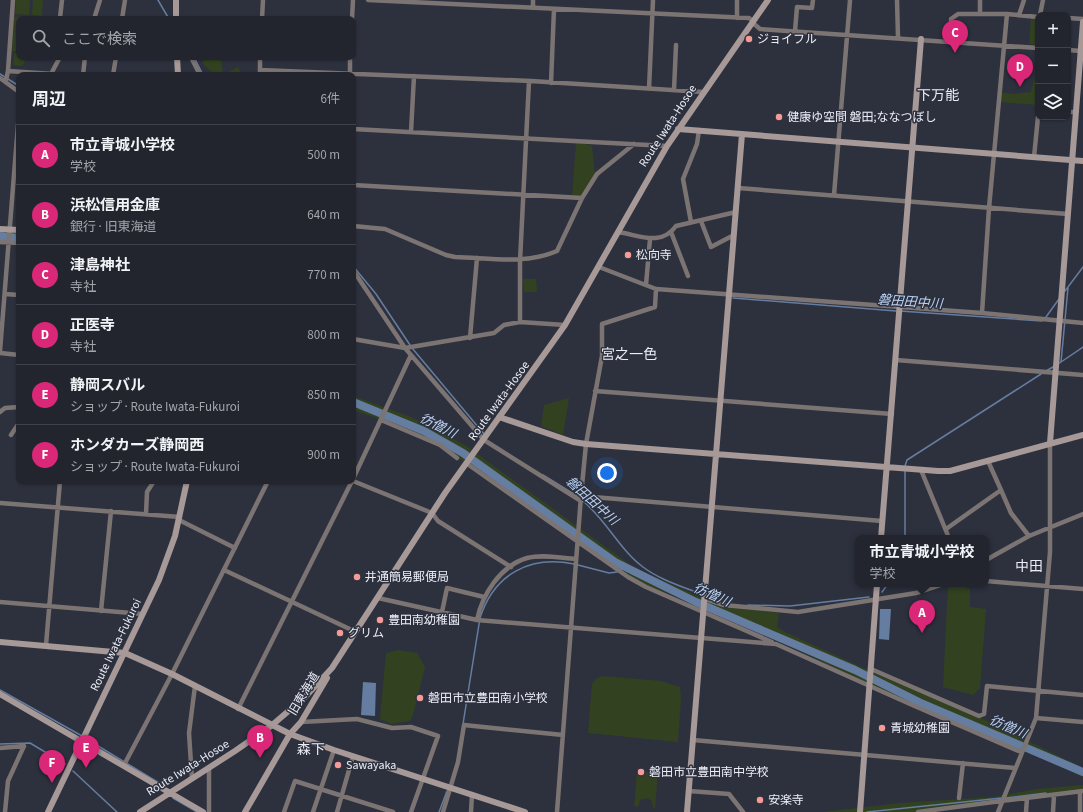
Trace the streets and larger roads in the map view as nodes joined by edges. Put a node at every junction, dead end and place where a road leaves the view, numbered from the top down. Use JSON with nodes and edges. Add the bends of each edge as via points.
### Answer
{"nodes":[{"id":1,"x":13,"y":0,"type":"edge"},
{"id":2,"x":62,"y":0,"type":"edge"},
{"id":3,"x":100,"y":0,"type":"edge"},
{"id":4,"x":126,"y":0,"type":"edge"},
{"id":5,"x":176,"y":0,"type":"edge"},
{"id":6,"x":263,"y":0,"type":"edge"},
{"id":7,"x":353,"y":0,"type":"edge"},
{"id":8,"x":368,"y":0,"type":"edge"},
{"id":9,"x":382,"y":0,"type":"edge"},
{"id":10,"x":533,"y":0,"type":"edge"},
{"id":11,"x":653,"y":0,"type":"edge"},
{"id":12,"x":738,"y":0,"type":"edge"},
{"id":13,"x":768,"y":0,"type":"edge"},
{"id":14,"x":813,"y":0,"type":"edge"},
{"id":15,"x":850,"y":0,"type":"edge"},
{"id":16,"x":897,"y":0,"type":"edge"},
{"id":17,"x":980,"y":0,"type":"edge"},
{"id":18,"x":1024,"y":0,"type":"edge"},
{"id":19,"x":1043,"y":0,"type":"edge"},
{"id":20,"x":533,"y":8,"type":"junction"},
{"id":21,"x":554,"y":9,"type":"junction"},
{"id":22,"x":1040,"y":12,"type":"edge"},
{"id":23,"x":652,"y":14,"type":"junction"},
{"id":24,"x":980,"y":14,"type":"junction"},
{"id":25,"x":1007,"y":14,"type":"junction"},
{"id":26,"x":1019,"y":15,"type":"junction"},
{"id":27,"x":60,"y":16,"type":"edge"},
{"id":28,"x":95,"y":16,"type":"edge"},
{"id":29,"x":123,"y":16,"type":"edge"},
{"id":30,"x":176,"y":16,"type":"edge"},
{"id":31,"x":262,"y":16,"type":"edge"},
{"id":32,"x":352,"y":16,"type":"edge"},
{"id":33,"x":1035,"y":16,"type":"edge"},
{"id":34,"x":737,"y":18,"type":"junction"},
{"id":35,"x":1071,"y":18,"type":"edge"},
{"id":36,"x":1083,"y":20,"type":"edge"},
{"id":37,"x":753,"y":22,"type":"junction"},
{"id":38,"x":795,"y":31,"type":"junction"},
{"id":39,"x":847,"y":34,"type":"junction"},
{"id":40,"x":898,"y":37,"type":"junction"},
{"id":41,"x":921,"y":39,"type":"junction"},
{"id":42,"x":952,"y":41,"type":"junction"},
{"id":43,"x":1003,"y":45,"type":"junction"},
{"id":44,"x":676,"y":46,"type":"dead end"},
{"id":45,"x":1035,"y":48,"type":"edge"},
{"id":46,"x":1071,"y":50,"type":"edge"},
{"id":47,"x":1082,"y":52,"type":"edge"},
{"id":48,"x":58,"y":60,"type":"edge"},
{"id":49,"x":84,"y":60,"type":"edge"},
{"id":50,"x":116,"y":60,"type":"edge"},
{"id":51,"x":177,"y":60,"type":"edge"},
{"id":52,"x":192,"y":60,"type":"edge"},
{"id":53,"x":260,"y":60,"type":"edge"},
{"id":54,"x":350,"y":60,"type":"edge"},
{"id":55,"x":8,"y":71,"type":"junction"},
{"id":56,"x":22,"y":72,"type":"edge"},
{"id":57,"x":52,"y":72,"type":"edge"},
{"id":58,"x":82,"y":72,"type":"edge"},
{"id":59,"x":114,"y":72,"type":"edge"},
{"id":60,"x":178,"y":72,"type":"edge"},
{"id":61,"x":198,"y":72,"type":"edge"},
{"id":62,"x":260,"y":72,"type":"edge"},
{"id":63,"x":350,"y":72,"type":"edge"},
{"id":64,"x":356,"y":75,"type":"edge"},
{"id":65,"x":414,"y":76,"type":"junction"},
{"id":66,"x":0,"y":78,"type":"edge"},
{"id":67,"x":6,"y":80,"type":"junction"},
{"id":68,"x":529,"y":81,"type":"junction"},
{"id":69,"x":551,"y":83,"type":"junction"},
{"id":70,"x":16,"y":89,"type":"edge"},
{"id":71,"x":649,"y":89,"type":"junction"},
{"id":72,"x":674,"y":90,"type":"junction"},
{"id":73,"x":703,"y":92,"type":"junction"},
{"id":74,"x":1071,"y":112,"type":"edge"},
{"id":75,"x":1076,"y":112,"type":"junction"},
{"id":76,"x":1038,"y":120,"type":"edge"},
{"id":77,"x":356,"y":129,"type":"edge"},
{"id":78,"x":678,"y":129,"type":"junction"},
{"id":79,"x":699,"y":130,"type":"junction"},
{"id":80,"x":412,"y":132,"type":"junction"},
{"id":81,"x":742,"y":134,"type":"junction"},
{"id":82,"x":526,"y":139,"type":"junction"},
{"id":83,"x":838,"y":141,"type":"junction"},
{"id":84,"x":634,"y":144,"type":"junction"},
{"id":85,"x":667,"y":146,"type":"junction"},
{"id":86,"x":16,"y":147,"type":"edge"},
{"id":87,"x":912,"y":147,"type":"junction"},
{"id":88,"x":995,"y":154,"type":"junction"},
{"id":89,"x":1034,"y":157,"type":"junction"},
{"id":90,"x":1072,"y":160,"type":"junction"},
{"id":91,"x":1083,"y":161,"type":"edge"},
{"id":92,"x":356,"y":185,"type":"edge"},
{"id":93,"x":738,"y":188,"type":"junction"},
{"id":94,"x":523,"y":194,"type":"junction"},
{"id":95,"x":834,"y":195,"type":"junction"},
{"id":96,"x":582,"y":198,"type":"junction"},
{"id":97,"x":908,"y":200,"type":"junction"},
{"id":98,"x":989,"y":208,"type":"junction"},
{"id":99,"x":736,"y":212,"type":"junction"},
{"id":100,"x":1068,"y":214,"type":"junction"},
{"id":101,"x":701,"y":221,"type":"junction"},
{"id":102,"x":691,"y":222,"type":"junction"},
{"id":103,"x":356,"y":226,"type":"edge"},
{"id":104,"x":0,"y":229,"type":"edge"},
{"id":105,"x":9,"y":230,"type":"junction"},
{"id":106,"x":16,"y":230,"type":"edge"},
{"id":107,"x":618,"y":232,"type":"junction"},
{"id":108,"x":671,"y":232,"type":"junction"},
{"id":109,"x":734,"y":235,"type":"junction"},
{"id":110,"x":650,"y":239,"type":"junction"},
{"id":111,"x":0,"y":242,"type":"edge"},
{"id":112,"x":9,"y":242,"type":"junction"},
{"id":113,"x":16,"y":243,"type":"edge"},
{"id":114,"x":477,"y":258,"type":"junction"},
{"id":115,"x":520,"y":261,"type":"junction"},
{"id":116,"x":599,"y":267,"type":"junction"},
{"id":117,"x":356,"y":274,"type":"edge"},
{"id":118,"x":688,"y":276,"type":"dead end"},
{"id":119,"x":646,"y":285,"type":"junction"},
{"id":120,"x":656,"y":289,"type":"junction"},
{"id":121,"x":3,"y":292,"type":"edge"},
{"id":122,"x":16,"y":294,"type":"edge"},
{"id":123,"x":730,"y":295,"type":"junction"},
{"id":124,"x":900,"y":308,"type":"junction"},
{"id":125,"x":982,"y":313,"type":"junction"},
{"id":126,"x":1060,"y":321,"type":"junction"},
{"id":127,"x":520,"y":322,"type":"junction"},
{"id":128,"x":1083,"y":323,"type":"edge"},
{"id":129,"x":565,"y":325,"type":"junction"},
{"id":130,"x":470,"y":338,"type":"junction"},
{"id":131,"x":356,"y":340,"type":"edge"},
{"id":132,"x":405,"y":348,"type":"junction"},
{"id":133,"x":0,"y":352,"type":"edge"},
{"id":134,"x":16,"y":355,"type":"edge"},
{"id":135,"x":411,"y":356,"type":"junction"},
{"id":136,"x":896,"y":360,"type":"junction"},
{"id":137,"x":1056,"y":373,"type":"junction"},
{"id":138,"x":1083,"y":375,"type":"edge"},
{"id":139,"x":596,"y":391,"type":"junction"},
{"id":140,"x":721,"y":401,"type":"junction"},
{"id":141,"x":16,"y":407,"type":"edge"},
{"id":142,"x":0,"y":412,"type":"edge"},
{"id":143,"x":892,"y":414,"type":"junction"},
{"id":144,"x":499,"y":417,"type":"junction"},
{"id":145,"x":381,"y":420,"type":"junction"},
{"id":146,"x":16,"y":428,"type":"edge"},
{"id":147,"x":12,"y":435,"type":"dead end"},
{"id":148,"x":1083,"y":435,"type":"edge"},
{"id":149,"x":484,"y":440,"type":"junction"},
{"id":150,"x":1050,"y":443,"type":"junction"},
{"id":151,"x":586,"y":444,"type":"junction"},
{"id":152,"x":716,"y":454,"type":"junction"},
{"id":153,"x":457,"y":458,"type":"dead end"},
{"id":154,"x":988,"y":461,"type":"junction"},
{"id":155,"x":466,"y":463,"type":"junction"},
{"id":156,"x":887,"y":468,"type":"junction"},
{"id":157,"x":921,"y":470,"type":"junction"},
{"id":158,"x":356,"y":474,"type":"edge"},
{"id":159,"x":356,"y":481,"type":"edge"},
{"id":160,"x":60,"y":484,"type":"edge"},
{"id":161,"x":152,"y":484,"type":"edge"},
{"id":162,"x":186,"y":484,"type":"edge"},
{"id":163,"x":267,"y":484,"type":"edge"},
{"id":164,"x":351,"y":484,"type":"edge"},
{"id":165,"x":1001,"y":490,"type":"junction"},
{"id":166,"x":581,"y":498,"type":"junction"},
{"id":167,"x":0,"y":503,"type":"edge"},
{"id":168,"x":713,"y":506,"type":"junction"},
{"id":169,"x":57,"y":507,"type":"junction"},
{"id":170,"x":111,"y":511,"type":"junction"},
{"id":171,"x":432,"y":513,"type":"junction"},
{"id":172,"x":146,"y":514,"type":"junction"},
{"id":173,"x":1083,"y":514,"type":"edge"},
{"id":174,"x":180,"y":519,"type":"junction"},
{"id":175,"x":882,"y":521,"type":"junction"},
{"id":176,"x":1050,"y":528,"type":"junction"},
{"id":177,"x":946,"y":529,"type":"junction"},
{"id":178,"x":881,"y":535,"type":"edge"},
{"id":179,"x":949,"y":535,"type":"edge"},
{"id":180,"x":1029,"y":536,"type":"junction"},
{"id":181,"x":578,"y":540,"type":"junction"},
{"id":182,"x":235,"y":548,"type":"junction"},
{"id":183,"x":989,"y":558,"type":"edge"},
{"id":184,"x":576,"y":559,"type":"junction"},
{"id":185,"x":511,"y":567,"type":"junction"},
{"id":186,"x":224,"y":570,"type":"junction"},
{"id":187,"x":989,"y":581,"type":"edge"},
{"id":188,"x":1047,"y":586,"type":"junction"},
{"id":189,"x":877,"y":587,"type":"edge"},
{"id":190,"x":934,"y":587,"type":"edge"},
{"id":191,"x":1083,"y":589,"type":"edge"},
{"id":192,"x":484,"y":597,"type":"junction"},
{"id":193,"x":378,"y":598,"type":"junction"},
{"id":194,"x":705,"y":599,"type":"junction"},
{"id":195,"x":876,"y":599,"type":"junction"},
{"id":196,"x":0,"y":602,"type":"edge"},
{"id":197,"x":293,"y":602,"type":"junction"},
{"id":198,"x":49,"y":606,"type":"junction"},
{"id":199,"x":101,"y":610,"type":"junction"},
{"id":200,"x":442,"y":612,"type":"junction"},
{"id":201,"x":704,"y":612,"type":"junction"},
{"id":202,"x":143,"y":614,"type":"junction"},
{"id":203,"x":477,"y":620,"type":"junction"},
{"id":204,"x":571,"y":628,"type":"junction"},
{"id":205,"x":356,"y":632,"type":"junction"},
{"id":206,"x":701,"y":638,"type":"junction"},
{"id":207,"x":0,"y":642,"type":"edge"},
{"id":208,"x":776,"y":644,"type":"junction"},
{"id":209,"x":46,"y":645,"type":"junction"},
{"id":210,"x":125,"y":653,"type":"junction"},
{"id":211,"x":332,"y":668,"type":"junction"},
{"id":212,"x":871,"y":669,"type":"junction"},
{"id":213,"x":172,"y":674,"type":"junction"},
{"id":214,"x":870,"y":685,"type":"junction"},
{"id":215,"x":195,"y":686,"type":"junction"},
{"id":216,"x":1039,"y":690,"type":"junction"},
{"id":217,"x":0,"y":694,"type":"edge"},
{"id":218,"x":1083,"y":695,"type":"edge"},
{"id":219,"x":238,"y":708,"type":"junction"},
{"id":220,"x":1036,"y":718,"type":"junction"},
{"id":221,"x":301,"y":722,"type":"junction"},
{"id":222,"x":1083,"y":722,"type":"edge"},
{"id":223,"x":271,"y":726,"type":"junction"},
{"id":224,"x":290,"y":734,"type":"junction"},
{"id":225,"x":564,"y":735,"type":"junction"},
{"id":226,"x":693,"y":740,"type":"junction"},
{"id":227,"x":81,"y":741,"type":"junction"},
{"id":228,"x":0,"y":748,"type":"edge"},
{"id":229,"x":334,"y":750,"type":"junction"},
{"id":230,"x":1021,"y":752,"type":"junction"},
{"id":231,"x":864,"y":754,"type":"junction"},
{"id":232,"x":353,"y":756,"type":"junction"},
{"id":233,"x":963,"y":763,"type":"junction"},
{"id":234,"x":124,"y":765,"type":"junction"},
{"id":235,"x":209,"y":768,"type":"junction"},
{"id":236,"x":1015,"y":768,"type":"junction"},
{"id":237,"x":192,"y":778,"type":"junction"},
{"id":238,"x":422,"y":778,"type":"junction"},
{"id":239,"x":452,"y":787,"type":"junction"},
{"id":240,"x":320,"y":789,"type":"junction"},
{"id":241,"x":689,"y":791,"type":"junction"},
{"id":242,"x":1082,"y":791,"type":"edge"},
{"id":243,"x":170,"y":792,"type":"junction"},
{"id":244,"x":472,"y":794,"type":"junction"},
{"id":245,"x":1054,"y":795,"type":"junction"},
{"id":246,"x":342,"y":796,"type":"junction"},
{"id":247,"x":959,"y":798,"type":"dead end"},
{"id":248,"x":1027,"y":798,"type":"junction"},
{"id":249,"x":1001,"y":801,"type":"junction"},
{"id":250,"x":5,"y":812,"type":"edge"},
{"id":251,"x":48,"y":812,"type":"edge"},
{"id":252,"x":140,"y":812,"type":"edge"},
{"id":253,"x":203,"y":812,"type":"edge"},
{"id":254,"x":209,"y":812,"type":"edge"},
{"id":255,"x":245,"y":812,"type":"edge"},
{"id":256,"x":284,"y":812,"type":"edge"},
{"id":257,"x":314,"y":812,"type":"edge"},
{"id":258,"x":337,"y":812,"type":"edge"},
{"id":259,"x":393,"y":812,"type":"edge"},
{"id":260,"x":411,"y":812,"type":"edge"},
{"id":261,"x":443,"y":812,"type":"edge"},
{"id":262,"x":471,"y":812,"type":"edge"},
{"id":263,"x":525,"y":812,"type":"edge"},
{"id":264,"x":557,"y":812,"type":"edge"},
{"id":265,"x":687,"y":812,"type":"edge"},
{"id":266,"x":743,"y":812,"type":"edge"},
{"id":267,"x":860,"y":812,"type":"edge"},
{"id":268,"x":918,"y":812,"type":"edge"},
{"id":269,"x":998,"y":812,"type":"edge"},
{"id":270,"x":1026,"y":812,"type":"edge"},
{"id":271,"x":1053,"y":812,"type":"edge"},
{"id":272,"x":1080,"y":812,"type":"edge"}],
"edges":[{"from":1,"to":55,"type":"street"},
{"from":2,"to":27,"type":"street"},
{"from":3,"to":28,"type":"street"},
{"from":4,"to":29,"type":"street"},
{"from":5,"to":30,"type":"street"},
{"from":6,"to":31,"type":"street"},
{"from":7,"to":32,"type":"street"},
{"from":8,"to":9,"type":"street"},
{"from":9,"to":20,"type":"street"},
{"from":10,"to":20,"type":"street"},
{"from":11,"to":23,"type":"street"},
{"from":12,"to":34,"type":"street"},
{"from":13,"to":37,"type":"street","name":"Route Iwata-Hosoe"},
{"from":14,"to":38,"type":"street","via":[[812,8],[796,7]]},
{"from":15,"to":39,"type":"street"},
{"from":16,"to":40,"type":"street"},
{"from":17,"to":24,"type":"street"},
{"from":18,"to":26,"type":"street"},
{"from":19,"to":22,"type":"street"},
{"from":20,"to":21,"type":"street"},
{"from":21,"to":23,"type":"street"},
{"from":21,"to":69,"type":"street"},
{"from":23,"to":34,"type":"street"},
{"from":23,"to":71,"type":"street"},
{"from":24,"to":25,"type":"street"},
{"from":24,"to":42,"type":"street","via":[[958,14],[951,20]]},
{"from":25,"to":26,"type":"street"},
{"from":25,"to":43,"type":"street"},
{"from":26,"to":33,"type":"street"},
{"from":34,"to":37,"type":"street","via":[[749,18]]},
{"from":35,"to":36,"type":"street"},
{"from":36,"to":47,"type":"street"},
{"from":37,"to":38,"type":"street","via":[[760,29]]},
{"from":37,"to":73,"type":"street","name":"Route Iwata-Hosoe"},
{"from":38,"to":39,"type":"street"},
{"from":39,"to":40,"type":"street"},
{"from":39,"to":83,"type":"street"},
{"from":40,"to":41,"type":"street"},
{"from":41,"to":42,"type":"street"},
{"from":41,"to":87,"type":"street"},
{"from":42,"to":43,"type":"street"},
{"from":43,"to":45,"type":"street"},
{"from":43,"to":88,"type":"street"},
{"from":44,"to":72,"type":"street"},
{"from":46,"to":47,"type":"street"},
{"from":47,"to":75,"type":"street"},
{"from":48,"to":57,"type":"street"},
{"from":49,"to":58,"type":"street"},
{"from":50,"to":59,"type":"street"},
{"from":51,"to":60,"type":"street"},
{"from":52,"to":61,"type":"street"},
{"from":53,"to":62,"type":"street"},
{"from":54,"to":63,"type":"street"},
{"from":55,"to":56,"type":"street"},
{"from":55,"to":67,"type":"street"},
{"from":64,"to":65,"type":"street"},
{"from":65,"to":68,"type":"street"},
{"from":65,"to":80,"type":"street"},
{"from":66,"to":67,"type":"street"},
{"from":67,"to":70,"type":"street"},
{"from":68,"to":69,"type":"street"},
{"from":68,"to":82,"type":"street"},
{"from":69,"to":71,"type":"street"},
{"from":71,"to":72,"type":"street"},
{"from":72,"to":73,"type":"street"},
{"from":73,"to":78,"type":"street","name":"Route Iwata-Hosoe"},
{"from":74,"to":75,"type":"street"},
{"from":75,"to":90,"type":"street"},
{"from":76,"to":89,"type":"street"},
{"from":77,"to":80,"type":"street"},
{"from":78,"to":79,"type":"street"},
{"from":78,"to":85,"type":"street","name":"Route Iwata-Hosoe"},
{"from":79,"to":81,"type":"street"},
{"from":79,"to":102,"type":"street","via":[[697,144],[683,179]]},
{"from":80,"to":82,"type":"street"},
{"from":81,"to":83,"type":"street"},
{"from":81,"to":93,"type":"street"},
{"from":82,"to":84,"type":"street"},
{"from":82,"to":94,"type":"street"},
{"from":83,"to":87,"type":"street"},
{"from":83,"to":95,"type":"street"},
{"from":84,"to":85,"type":"street"},
{"from":84,"to":96,"type":"street","via":[[597,174]]},
{"from":85,"to":107,"type":"street","name":"Route Iwata-Hosoe"},
{"from":86,"to":105,"type":"street"},
{"from":87,"to":88,"type":"street"},
{"from":87,"to":97,"type":"street"},
{"from":88,"to":89,"type":"street"},
{"from":88,"to":98,"type":"street"},
{"from":89,"to":90,"type":"street"},
{"from":90,"to":91,"type":"street"},
{"from":90,"to":100,"type":"street"},
{"from":92,"to":94,"type":"street"},
{"from":93,"to":95,"type":"street"},
{"from":93,"to":99,"type":"street"},
{"from":94,"to":96,"type":"street"},
{"from":94,"to":115,"type":"street"},
{"from":95,"to":97,"type":"street"},
{"from":96,"to":115,"type":"street","via":[[557,251]]},
{"from":97,"to":98,"type":"street"},
{"from":97,"to":124,"type":"street"},
{"from":98,"to":100,"type":"street"},
{"from":98,"to":125,"type":"street"},
{"from":99,"to":101,"type":"street"},
{"from":99,"to":109,"type":"street"},
{"from":100,"to":126,"type":"street"},
{"from":101,"to":102,"type":"street"},
{"from":101,"to":109,"type":"street","via":[[711,247]]},
{"from":102,"to":108,"type":"street","via":[[676,226]]},
{"from":103,"to":114,"type":"street","via":[[385,230],[446,255]]},
{"from":104,"to":105,"type":"street"},
{"from":105,"to":106,"type":"street"},
{"from":105,"to":112,"type":"street"},
{"from":107,"to":110,"type":"street"},
{"from":107,"to":116,"type":"street","name":"Route Iwata-Hosoe"},
{"from":108,"to":110,"type":"street"},
{"from":108,"to":118,"type":"street"},
{"from":109,"to":123,"type":"street"},
{"from":110,"to":119,"type":"street"},
{"from":111,"to":112,"type":"street"},
{"from":112,"to":113,"type":"street"},
{"from":112,"to":121,"type":"street"},
{"from":114,"to":115,"type":"street"},
{"from":114,"to":130,"type":"street"},
{"from":115,"to":127,"type":"street"},
{"from":116,"to":119,"type":"street"},
{"from":116,"to":129,"type":"street","name":"Route Iwata-Hosoe"},
{"from":117,"to":132,"type":"street"},
{"from":119,"to":120,"type":"street"},
{"from":120,"to":123,"type":"street"},
{"from":120,"to":139,"type":"street","via":[[655,307],[602,324],[602,356]]},
{"from":121,"to":122,"type":"street"},
{"from":121,"to":133,"type":"street"},
{"from":123,"to":124,"type":"street"},
{"from":123,"to":140,"type":"street"},
{"from":124,"to":125,"type":"street"},
{"from":124,"to":136,"type":"street"},
{"from":125,"to":126,"type":"street"},
{"from":126,"to":128,"type":"street"},
{"from":126,"to":137,"type":"street"},
{"from":127,"to":129,"type":"street"},
{"from":127,"to":130,"type":"street","via":[[504,325],[494,333]]},
{"from":129,"to":144,"type":"street","name":"Route Iwata-Hosoe"},
{"from":130,"to":132,"type":"street"},
{"from":131,"to":132,"type":"street"},
{"from":132,"to":135,"type":"street"},
{"from":133,"to":134,"type":"street"},
{"from":135,"to":145,"type":"street"},
{"from":135,"to":149,"type":"street"},
{"from":136,"to":137,"type":"street"},
{"from":136,"to":143,"type":"street"},
{"from":137,"to":138,"type":"street"},
{"from":137,"to":150,"type":"street"},
{"from":139,"to":140,"type":"street"},
{"from":139,"to":151,"type":"street"},
{"from":140,"to":143,"type":"street"},
{"from":140,"to":152,"type":"street"},
{"from":141,"to":142,"type":"street","via":[[5,408]]},
{"from":143,"to":156,"type":"street"},
{"from":144,"to":149,"type":"street","name":"Route Iwata-Hosoe"},
{"from":144,"to":151,"type":"street"},
{"from":145,"to":153,"type":"street","via":[[440,445]]},
{"from":145,"to":158,"type":"street"},
{"from":146,"to":147,"type":"street"},
{"from":148,"to":150,"type":"street"},
{"from":149,"to":155,"type":"street","name":"Route Iwata-Hosoe"},
{"from":149,"to":166,"type":"street"},
{"from":150,"to":154,"type":"street"},
{"from":150,"to":176,"type":"street"},
{"from":151,"to":152,"type":"street"},
{"from":151,"to":166,"type":"street"},
{"from":152,"to":156,"type":"street"},
{"from":152,"to":168,"type":"street"},
{"from":154,"to":157,"type":"street","via":[[950,471]]},
{"from":154,"to":165,"type":"street"},
{"from":155,"to":171,"type":"street","name":"Route Iwata-Hosoe"},
{"from":155,"to":181,"type":"street"},
{"from":156,"to":157,"type":"street"},
{"from":156,"to":175,"type":"street"},
{"from":157,"to":177,"type":"street"},
{"from":159,"to":171,"type":"street"},
{"from":160,"to":169,"type":"street"},
{"from":161,"to":172,"type":"street","via":[[148,492]]},
{"from":162,"to":174,"type":"street","name":"Route Iwata-Fukuroi"},
{"from":163,"to":182,"type":"street"},
{"from":164,"to":197,"type":"street"},
{"from":165,"to":177,"type":"street"},
{"from":165,"to":180,"type":"street","via":[[1011,513]]},
{"from":166,"to":168,"type":"street"},
{"from":166,"to":181,"type":"street"},
{"from":167,"to":169,"type":"street"},
{"from":168,"to":175,"type":"street"},
{"from":168,"to":194,"type":"street"},
{"from":169,"to":170,"type":"street"},
{"from":169,"to":198,"type":"street"},
{"from":170,"to":172,"type":"street"},
{"from":170,"to":199,"type":"street"},
{"from":171,"to":185,"type":"street","via":[[438,521]]},
{"from":171,"to":193,"type":"street","name":"Route Iwata-Hosoe"},
{"from":172,"to":174,"type":"street"},
{"from":173,"to":176,"type":"street"},
{"from":174,"to":182,"type":"street"},
{"from":174,"to":202,"type":"street","name":"Route Iwata-Fukuroi","via":[[165,566]]},
{"from":175,"to":178,"type":"street"},
{"from":176,"to":180,"type":"street"},
{"from":176,"to":188,"type":"street"},
{"from":177,"to":179,"type":"street"},
{"from":180,"to":183,"type":"street"},
{"from":181,"to":184,"type":"street"},
{"from":181,"to":201,"type":"street","via":[[628,577]]},
{"from":182,"to":186,"type":"street"},
{"from":184,"to":185,"type":"street","via":[[543,556],[526,558]]},
{"from":184,"to":204,"type":"street"},
{"from":185,"to":192,"type":"street","via":[[491,585]]},
{"from":186,"to":197,"type":"street"},
{"from":186,"to":213,"type":"street"},
{"from":187,"to":188,"type":"street"},
{"from":188,"to":191,"type":"street"},
{"from":188,"to":216,"type":"street"},
{"from":189,"to":195,"type":"street"},
{"from":190,"to":195,"type":"street","via":[[916,593]]},
{"from":192,"to":200,"type":"street","via":[[447,588]]},
{"from":192,"to":203,"type":"street"},
{"from":193,"to":200,"type":"street"},
{"from":193,"to":205,"type":"street","name":"Route Iwata-Hosoe"},
{"from":194,"to":195,"type":"street","via":[[724,605],[798,612]]},
{"from":194,"to":201,"type":"street"},
{"from":195,"to":212,"type":"street"},
{"from":196,"to":198,"type":"street"},
{"from":197,"to":205,"type":"street"},
{"from":197,"to":219,"type":"street"},
{"from":198,"to":199,"type":"street"},
{"from":198,"to":209,"type":"street"},
{"from":199,"to":202,"type":"street"},
{"from":200,"to":203,"type":"street"},
{"from":201,"to":206,"type":"street"},
{"from":201,"to":208,"type":"street"},
{"from":202,"to":210,"type":"street","name":"Route Iwata-Fukuroi"},
{"from":203,"to":204,"type":"street"},
{"from":204,"to":206,"type":"street"},
{"from":204,"to":225,"type":"street"},
{"from":205,"to":211,"type":"street","name":"Route Iwata-Hosoe"},
{"from":206,"to":208,"type":"street"},
{"from":206,"to":226,"type":"street"},
{"from":207,"to":209,"type":"street"},
{"from":208,"to":214,"type":"street"},
{"from":209,"to":210,"type":"street"},
{"from":210,"to":213,"type":"street"},
{"from":210,"to":227,"type":"street","name":"Route Iwata-Fukuroi"},
{"from":211,"to":221,"type":"street","name":"旧東海道"},
{"from":211,"to":223,"type":"street","name":"Route Iwata-Hosoe","via":[[306,696]]},
{"from":212,"to":214,"type":"street"},
{"from":212,"to":216,"type":"street","via":[[980,716],[984,714],[987,686]]},
{"from":213,"to":215,"type":"street"},
{"from":213,"to":234,"type":"street"},
{"from":214,"to":230,"type":"street"},
{"from":214,"to":231,"type":"street"},
{"from":215,"to":219,"type":"street"},
{"from":215,"to":237,"type":"street","via":[[189,733]]},
{"from":216,"to":218,"type":"street"},
{"from":216,"to":220,"type":"street"},
{"from":217,"to":227,"type":"street"},
{"from":219,"to":223,"type":"street"},
{"from":220,"to":222,"type":"street"},
{"from":220,"to":230,"type":"street"},
{"from":221,"to":224,"type":"street","name":"旧東海道"},
{"from":221,"to":238,"type":"street","via":[[357,718],[392,728],[411,727],[438,736]]},
{"from":223,"to":224,"type":"street"},
{"from":223,"to":235,"type":"street","name":"Route Iwata-Hosoe"},
{"from":224,"to":229,"type":"street"},
{"from":224,"to":255,"type":"street","name":"旧東海道"},
{"from":225,"to":239,"type":"street","via":[[464,725]]},
{"from":225,"to":264,"type":"street"},
{"from":226,"to":231,"type":"street"},
{"from":226,"to":241,"type":"street"},
{"from":227,"to":234,"type":"street"},
{"from":227,"to":251,"type":"street","name":"Route Iwata-Fukuroi"},
{"from":228,"to":250,"type":"street","via":[[24,746],[8,781]]},
{"from":229,"to":232,"type":"street"},
{"from":229,"to":240,"type":"street"},
{"from":230,"to":236,"type":"street"},
{"from":231,"to":233,"type":"street"},
{"from":231,"to":267,"type":"street"},
{"from":232,"to":238,"type":"street"},
{"from":232,"to":246,"type":"street"},
{"from":233,"to":236,"type":"street"},
{"from":233,"to":247,"type":"street"},
{"from":234,"to":243,"type":"street"},
{"from":235,"to":237,"type":"street","name":"Route Iwata-Hosoe"},
{"from":235,"to":254,"type":"street"},
{"from":236,"to":249,"type":"street"},
{"from":237,"to":243,"type":"street","name":"Route Iwata-Hosoe"},
{"from":238,"to":239,"type":"street"},
{"from":238,"to":260,"type":"street"},
{"from":239,"to":244,"type":"street"},
{"from":239,"to":261,"type":"street"},
{"from":240,"to":246,"type":"street"},
{"from":240,"to":256,"type":"street","via":[[295,781]]},
{"from":240,"to":257,"type":"street"},
{"from":241,"to":265,"type":"street"},
{"from":241,"to":266,"type":"street","via":[[729,794]]},
{"from":242,"to":245,"type":"street"},
{"from":242,"to":272,"type":"street"},
{"from":243,"to":252,"type":"street","name":"Route Iwata-Hosoe"},
{"from":243,"to":253,"type":"street"},
{"from":244,"to":262,"type":"street"},
{"from":244,"to":263,"type":"street"},
{"from":245,"to":248,"type":"street"},
{"from":245,"to":271,"type":"street"},
{"from":246,"to":258,"type":"street"},
{"from":246,"to":259,"type":"street"},
{"from":248,"to":249,"type":"street"},
{"from":248,"to":270,"type":"street"},
{"from":249,"to":268,"type":"street"},
{"from":249,"to":269,"type":"street"}]}
